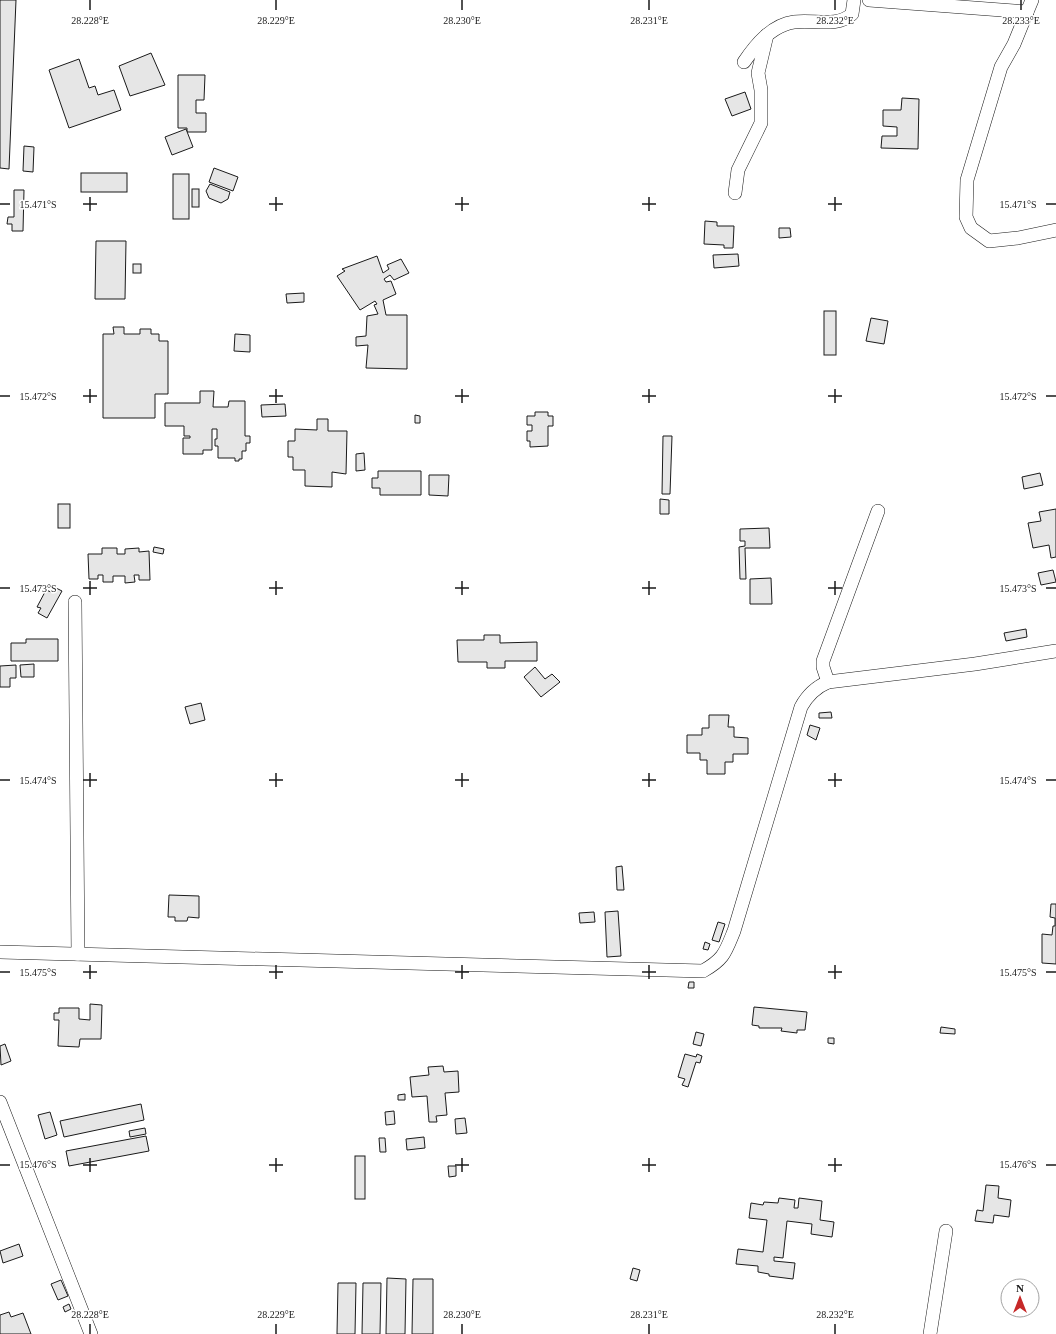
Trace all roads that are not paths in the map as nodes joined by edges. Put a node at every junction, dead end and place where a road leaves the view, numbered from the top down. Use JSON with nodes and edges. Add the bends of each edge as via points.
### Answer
{"nodes":[{"id":1,"x":854,"y":0,"type":"edge"},
{"id":2,"x":869,"y":0,"type":"edge"},
{"id":3,"x":1030,"y":6,"type":"edge"},
{"id":4,"x":767,"y":35,"type":"junction"},
{"id":5,"x":744,"y":62,"type":"dead end"},
{"id":6,"x":735,"y":192,"type":"dead end"},
{"id":7,"x":1056,"y":230,"type":"edge"},
{"id":8,"x":878,"y":511,"type":"dead end"},
{"id":9,"x":75,"y":602,"type":"dead end"},
{"id":10,"x":1056,"y":651,"type":"edge"},
{"id":11,"x":828,"y":682,"type":"junction"},
{"id":12,"x":0,"y":952,"type":"edge"},
{"id":13,"x":78,"y":954,"type":"junction"},
{"id":14,"x":0,"y":1102,"type":"edge"},
{"id":15,"x":946,"y":1231,"type":"dead end"},
{"id":16,"x":91,"y":1334,"type":"edge"},
{"id":17,"x":930,"y":1334,"type":"edge"}],
"edges":[{"from":1,"to":4,"type":"street","via":[[852,14],[844,20],[795,21]]},
{"from":2,"to":3,"type":"street"},
{"from":3,"to":7,"type":"street","via":[[998,74],[967,180],[966,217],[971,228],[989,241]]},
{"from":4,"to":5,"type":"street","via":[[754,47]]},
{"from":4,"to":6,"type":"street","via":[[758,73],[762,123],[738,170]]},
{"from":8,"to":11,"type":"street","via":[[823,661]]},
{"from":9,"to":13,"type":"street"},
{"from":10,"to":11,"type":"street"},
{"from":11,"to":13,"type":"street","via":[[816,688],[801,707],[734,931],[726,952],[703,971]]},
{"from":12,"to":13,"type":"street"},
{"from":14,"to":16,"type":"street"},
{"from":15,"to":17,"type":"street"}]}
